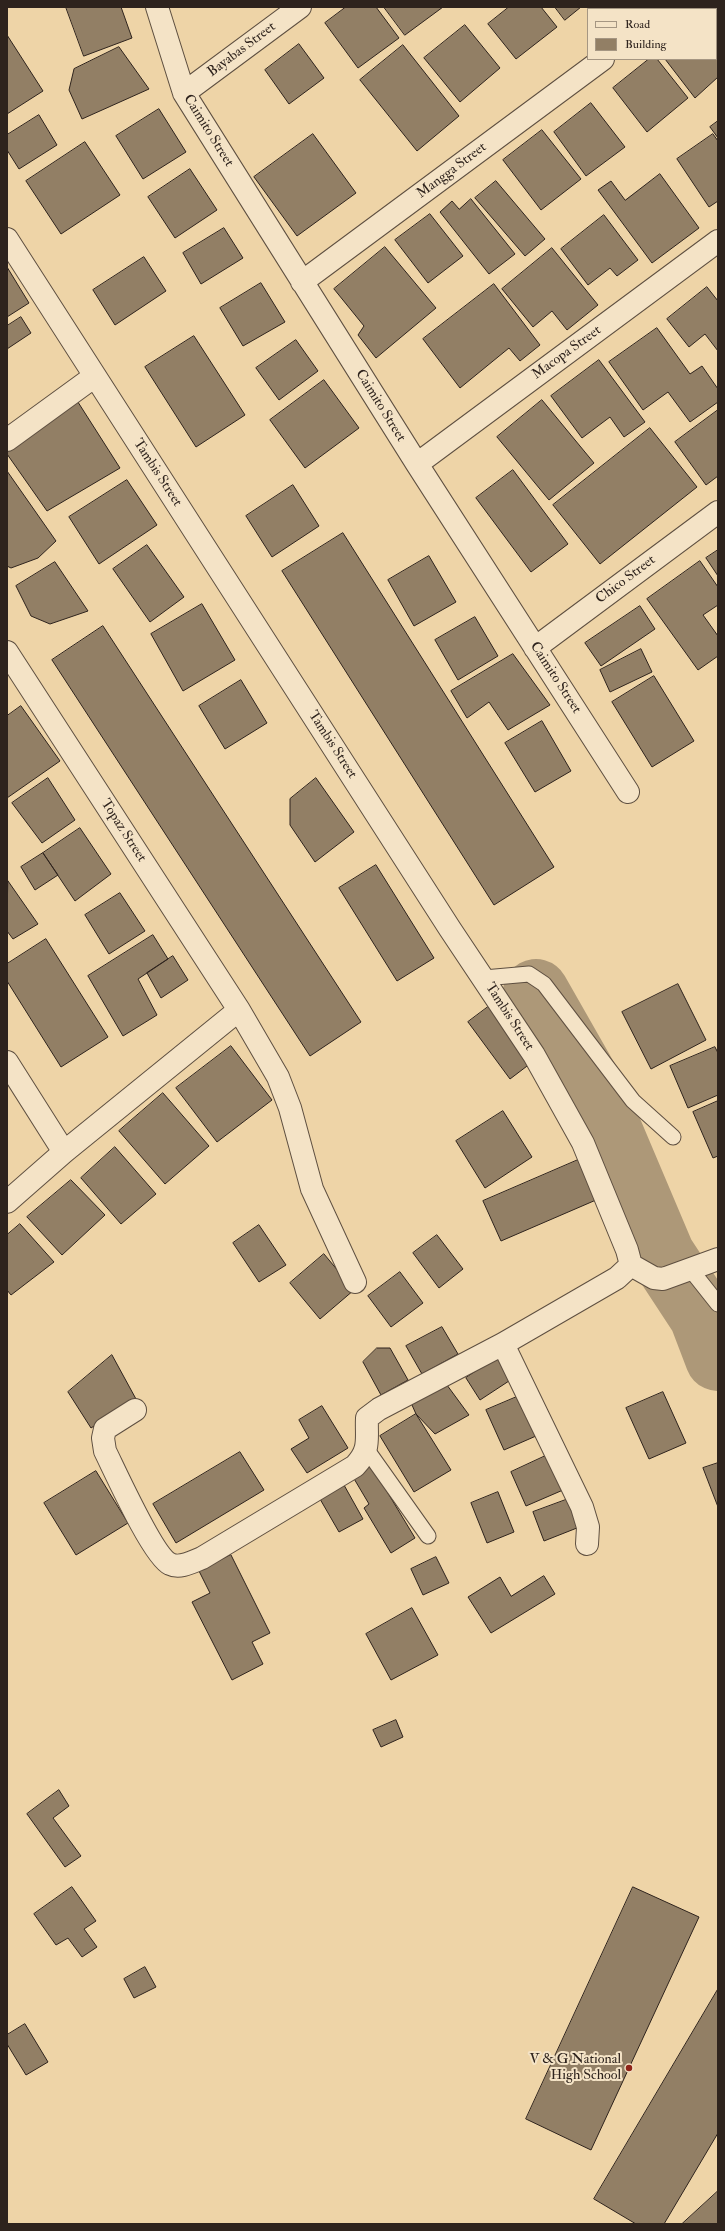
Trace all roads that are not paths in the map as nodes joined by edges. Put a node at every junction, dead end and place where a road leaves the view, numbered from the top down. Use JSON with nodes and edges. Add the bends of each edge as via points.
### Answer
{"nodes":[{"id":1,"x":157,"y":7,"type":"edge"},
{"id":2,"x":300,"y":7,"type":"edge"},
{"id":3,"x":602,"y":60,"type":"edge"},
{"id":4,"x":184,"y":93,"type":"junction"},
{"id":5,"x":7,"y":239,"type":"edge"},
{"id":6,"x":718,"y":241,"type":"edge"},
{"id":7,"x":302,"y":282,"type":"junction"},
{"id":8,"x":95,"y":376,"type":"junction"},
{"id":9,"x":7,"y":440,"type":"edge"},
{"id":10,"x":417,"y":464,"type":"junction"},
{"id":11,"x":718,"y":512,"type":"edge"},
{"id":12,"x":535,"y":648,"type":"junction"},
{"id":13,"x":7,"y":652,"type":"edge"},
{"id":14,"x":628,"y":792,"type":"dead end"},
{"id":15,"x":484,"y":978,"type":"junction"},
{"id":16,"x":239,"y":1010,"type":"junction"},
{"id":17,"x":7,"y":1062,"type":"edge"},
{"id":18,"x":673,"y":1137,"type":"dead end"},
{"id":19,"x":64,"y":1152,"type":"junction"},
{"id":20,"x":7,"y":1202,"type":"edge"},
{"id":21,"x":718,"y":1259,"type":"edge"},
{"id":22,"x":630,"y":1265,"type":"junction"},
{"id":23,"x":691,"y":1270,"type":"junction"},
{"id":24,"x":355,"y":1282,"type":"dead end"},
{"id":25,"x":718,"y":1304,"type":"edge"},
{"id":26,"x":503,"y":1344,"type":"junction"},
{"id":27,"x":135,"y":1410,"type":"dead end"},
{"id":28,"x":367,"y":1450,"type":"junction"},
{"id":29,"x":428,"y":1536,"type":"dead end"},
{"id":30,"x":587,"y":1544,"type":"dead end"}],
"edges":[{"from":1,"to":4,"type":"street","name":"Caimito Street"},
{"from":2,"to":4,"type":"street","name":"Bayabas Street"},
{"from":3,"to":7,"type":"street","name":"Mangga Street"},
{"from":4,"to":7,"type":"street","name":"Caimito Street"},
{"from":5,"to":8,"type":"street","name":"Tambis Street"},
{"from":6,"to":10,"type":"street","name":"Macopa Street"},
{"from":7,"to":10,"type":"street","name":"Caimito Street"},
{"from":8,"to":9,"type":"street"},
{"from":8,"to":15,"type":"street","name":"Tambis Street"},
{"from":10,"to":12,"type":"street","name":"Caimito Street"},
{"from":11,"to":12,"type":"street","name":"Chico Street"},
{"from":12,"to":14,"type":"street","name":"Caimito Street"},
{"from":13,"to":16,"type":"street","name":"Topaz Street"},
{"from":15,"to":18,"type":"lane","via":[[529,974],[544,984],[633,1100]]},
{"from":15,"to":22,"type":"street","name":"Tambis Street","via":[[534,1055],[583,1143],[627,1250]]},
{"from":16,"to":19,"type":"street"},
{"from":16,"to":24,"type":"street","name":"Topaz Street","via":[[278,1077],[290,1108],[312,1189]]},
{"from":17,"to":19,"type":"street"},
{"from":19,"to":20,"type":"street"},
{"from":21,"to":23,"type":"street"},
{"from":22,"to":23,"type":"street","via":[[654,1278],[663,1279]]},
{"from":22,"to":26,"type":"street","via":[[617,1278]]},
{"from":23,"to":25,"type":"lane"},
{"from":26,"to":28,"type":"street","via":[[379,1409],[367,1418]]},
{"from":26,"to":30,"type":"street","via":[[582,1507],[588,1527]]},
{"from":27,"to":28,"type":"street","via":[[105,1429],[105,1450],[156,1550],[170,1564],[183,1566],[202,1558],[355,1466]]},
{"from":28,"to":29,"type":"lane"}]}
